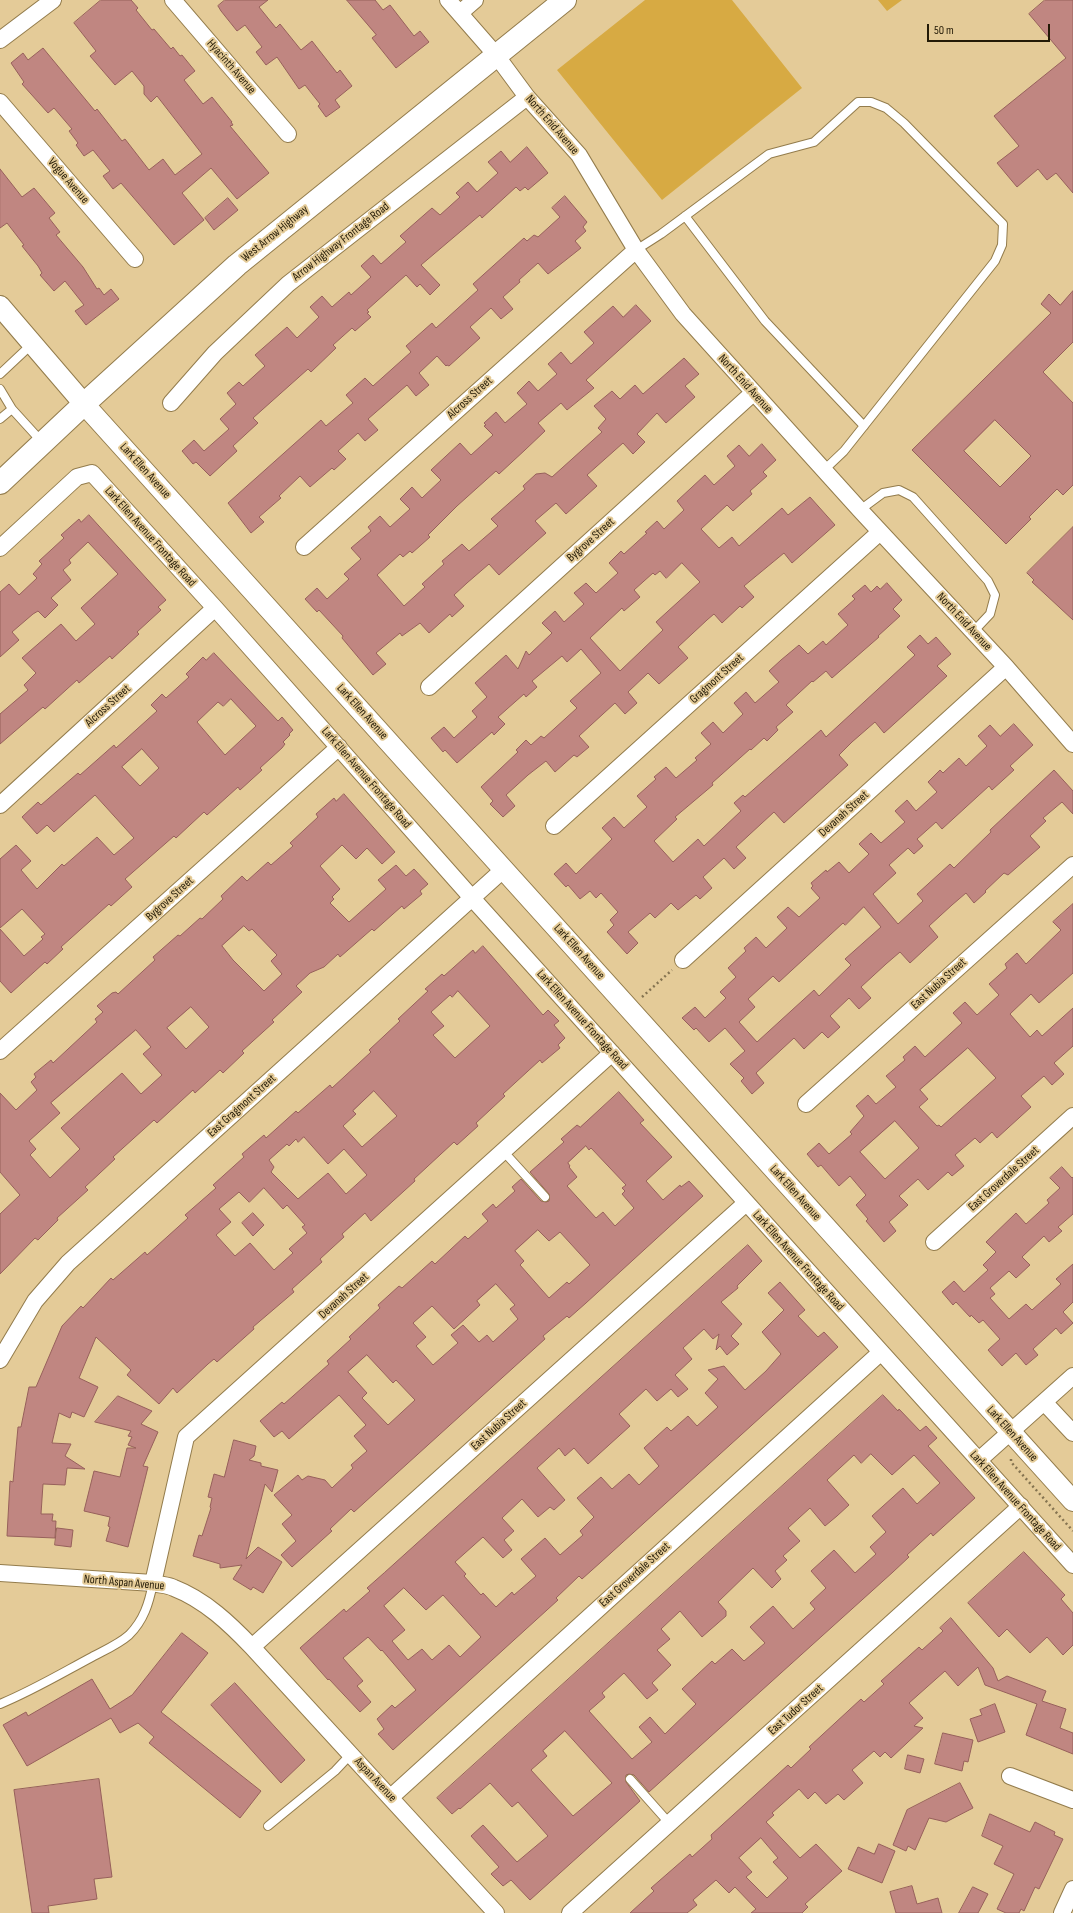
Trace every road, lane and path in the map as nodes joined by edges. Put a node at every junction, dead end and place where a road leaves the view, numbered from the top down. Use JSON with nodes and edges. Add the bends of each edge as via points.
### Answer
{"nodes":[{"id":1,"x":53,"y":0,"type":"edge"},
{"id":2,"x":173,"y":0,"type":"edge"},
{"id":3,"x":448,"y":0,"type":"edge"},
{"id":4,"x":475,"y":0,"type":"edge"},
{"id":5,"x":565,"y":0,"type":"edge"},
{"id":6,"x":460,"y":13,"type":"junction"},
{"id":7,"x":0,"y":40,"type":"edge"},
{"id":8,"x":496,"y":55,"type":"junction"},
{"id":9,"x":527,"y":97,"type":"junction"},
{"id":10,"x":0,"y":102,"type":"edge"},
{"id":11,"x":288,"y":134,"type":"dead end"},
{"id":12,"x":685,"y":216,"type":"junction"},
{"id":13,"x":636,"y":250,"type":"junction"},
{"id":14,"x":135,"y":259,"type":"dead end"},
{"id":15,"x":0,"y":306,"type":"edge"},
{"id":16,"x":32,"y":344,"type":"junction"},
{"id":17,"x":0,"y":374,"type":"edge"},
{"id":18,"x":0,"y":389,"type":"edge"},
{"id":19,"x":754,"y":393,"type":"junction"},
{"id":20,"x":171,"y":403,"type":"dead end"},
{"id":21,"x":84,"y":404,"type":"junction"},
{"id":22,"x":12,"y":409,"type":"junction"},
{"id":23,"x":0,"y":419,"type":"edge"},
{"id":24,"x":864,"y":426,"type":"junction"},
{"id":25,"x":43,"y":443,"type":"junction"},
{"id":26,"x":824,"y":470,"type":"junction"},
{"id":27,"x":4,"y":476,"type":"edge"},
{"id":28,"x":860,"y":510,"type":"junction"},
{"id":29,"x":880,"y":532,"type":"junction"},
{"id":30,"x":304,"y":547,"type":"dead end"},
{"id":31,"x":0,"y":548,"type":"edge"},
{"id":32,"x":215,"y":608,"type":"junction"},
{"id":33,"x":973,"y":632,"type":"junction"},
{"id":34,"x":1006,"y":667,"type":"junction"},
{"id":35,"x":429,"y":687,"type":"dead end"},
{"id":36,"x":1071,"y":737,"type":"edge"},
{"id":37,"x":339,"y":747,"type":"junction"},
{"id":38,"x":0,"y":804,"type":"edge"},
{"id":39,"x":554,"y":826,"type":"dead end"},
{"id":40,"x":1073,"y":865,"type":"edge"},
{"id":41,"x":504,"y":869,"type":"junction"},
{"id":42,"x":472,"y":898,"type":"junction"},
{"id":43,"x":683,"y":960,"type":"joint"},
{"id":44,"x":630,"y":1008,"type":"junction"},
{"id":45,"x":0,"y":1051,"type":"edge"},
{"id":46,"x":612,"y":1053,"type":"junction"},
{"id":47,"x":806,"y":1104,"type":"dead end"},
{"id":48,"x":1073,"y":1116,"type":"edge"},
{"id":49,"x":504,"y":1152,"type":"junction"},
{"id":50,"x":545,"y":1197,"type":"dead end"},
{"id":51,"x":746,"y":1203,"type":"junction"},
{"id":52,"x":934,"y":1242,"type":"dead end"},
{"id":53,"x":880,"y":1353,"type":"junction"},
{"id":54,"x":0,"y":1360,"type":"edge"},
{"id":55,"x":1073,"y":1376,"type":"edge"},
{"id":56,"x":1044,"y":1402,"type":"junction"},
{"id":57,"x":1010,"y":1433,"type":"junction"},
{"id":58,"x":1073,"y":1433,"type":"edge"},
{"id":59,"x":979,"y":1460,"type":"junction"},
{"id":60,"x":1073,"y":1501,"type":"edge"},
{"id":61,"x":1020,"y":1506,"type":"junction"},
{"id":62,"x":1073,"y":1565,"type":"edge"},
{"id":63,"x":0,"y":1573,"type":"edge"},
{"id":64,"x":153,"y":1583,"type":"junction"},
{"id":65,"x":252,"y":1647,"type":"junction"},
{"id":66,"x":0,"y":1704,"type":"edge"},
{"id":67,"x":351,"y":1754,"type":"junction"},
{"id":68,"x":1010,"y":1776,"type":"dead end"},
{"id":69,"x":630,"y":1779,"type":"dead end"},
{"id":70,"x":390,"y":1797,"type":"junction"},
{"id":71,"x":1073,"y":1800,"type":"edge"},
{"id":72,"x":670,"y":1824,"type":"junction"},
{"id":73,"x":268,"y":1826,"type":"dead end"},
{"id":74,"x":1073,"y":1889,"type":"edge"},
{"id":75,"x":496,"y":1913,"type":"edge"},
{"id":76,"x":570,"y":1913,"type":"edge"},
{"id":77,"x":1062,"y":1913,"type":"edge"}],
"edges":[{"from":1,"to":7,"type":"street"},
{"from":2,"to":11,"type":"street","name":"Hyacinth Avenue"},
{"from":3,"to":6,"type":"street","name":"North Enid Avenue"},
{"from":4,"to":6,"type":"street"},
{"from":5,"to":8,"type":"main road","name":"West Arrow Highway"},
{"from":6,"to":8,"type":"street","name":"North Enid Avenue"},
{"from":8,"to":9,"type":"street","name":"North Enid Avenue"},
{"from":8,"to":21,"type":"main road","name":"West Arrow Highway","via":[[237,265]]},
{"from":9,"to":13,"type":"street","name":"North Enid Avenue","via":[[579,155]]},
{"from":9,"to":20,"type":"street","name":"Arrow Highway Frontage Road","via":[[288,284],[215,353]]},
{"from":10,"to":14,"type":"street","name":"Vogue Avenue"},
{"from":12,"to":13,"type":"lane"},
{"from":12,"to":24,"type":"lane","via":[[764,322]]},
{"from":12,"to":24,"type":"lane","via":[[769,154],[814,142],[858,102],[871,102],[886,108],[904,123],[1003,224],[1002,245],[995,261]]},
{"from":13,"to":19,"type":"street","name":"North Enid Avenue","via":[[683,314]]},
{"from":13,"to":30,"type":"street","name":"Alcross Street"},
{"from":15,"to":16,"type":"street","name":"Lark Ellen Avenue"},
{"from":16,"to":17,"type":"lane"},
{"from":16,"to":21,"type":"street","name":"Lark Ellen Avenue"},
{"from":18,"to":22,"type":"lane"},
{"from":19,"to":26,"type":"street","name":"North Enid Avenue"},
{"from":19,"to":35,"type":"street","name":"Bygrove Street"},
{"from":21,"to":25,"type":"main road","name":"West Arrow Highway"},
{"from":21,"to":41,"type":"street","name":"Lark Ellen Avenue"},
{"from":22,"to":23,"type":"lane"},
{"from":22,"to":25,"type":"lane"},
{"from":24,"to":26,"type":"lane","via":[[844,451]]},
{"from":25,"to":27,"type":"main road","name":"West Arrow Highway"},
{"from":26,"to":28,"type":"street","name":"North Enid Avenue"},
{"from":28,"to":29,"type":"street","name":"North Enid Avenue"},
{"from":28,"to":33,"type":"lane","via":[[884,493],[899,490],[912,498],[988,581],[995,595],[990,614]]},
{"from":29,"to":33,"type":"street","name":"North Enid Avenue"},
{"from":29,"to":39,"type":"street","name":"Gragmont Street"},
{"from":31,"to":32,"type":"street","name":"Lark Ellen Avenue Frontage Road","via":[[77,477],[92,473]]},
{"from":32,"to":37,"type":"street","name":"Lark Ellen Avenue Frontage Road"},
{"from":32,"to":38,"type":"street","name":"Alcross Street"},
{"from":33,"to":34,"type":"street","name":"North Enid Avenue"},
{"from":34,"to":36,"type":"street","name":"North Enid Avenue"},
{"from":34,"to":43,"type":"street","name":"Devanah Street"},
{"from":37,"to":42,"type":"street","name":"Lark Ellen Avenue Frontage Road"},
{"from":37,"to":45,"type":"street","name":"Bygrove Street"},
{"from":40,"to":47,"type":"street","name":"East Nubia Street"},
{"from":41,"to":42,"type":"street","name":"East Gragmont Street"},
{"from":41,"to":44,"type":"street","name":"Lark Ellen Avenue"},
{"from":42,"to":46,"type":"street","name":"Lark Ellen Avenue Frontage Road"},
{"from":42,"to":54,"type":"street","name":"East Gragmont Street","via":[[68,1263],[35,1301]]},
{"from":43,"to":44,"type":"path"},
{"from":44,"to":57,"type":"street","name":"Lark Ellen Avenue"},
{"from":46,"to":49,"type":"street","name":"Devanah Street"},
{"from":46,"to":51,"type":"street","name":"Lark Ellen Avenue Frontage Road"},
{"from":48,"to":52,"type":"street","name":"East Groverdale Street"},
{"from":49,"to":50,"type":"lane"},
{"from":49,"to":64,"type":"street","name":"Devanah Street","via":[[186,1437]]},
{"from":51,"to":53,"type":"street","name":"Lark Ellen Avenue Frontage Road"},
{"from":51,"to":65,"type":"street","name":"East Nubia Street"},
{"from":53,"to":59,"type":"street","name":"Lark Ellen Avenue Frontage Road"},
{"from":53,"to":70,"type":"street","name":"East Groverdale Street"},
{"from":55,"to":56,"type":"street"},
{"from":56,"to":57,"type":"street"},
{"from":56,"to":58,"type":"street"},
{"from":57,"to":59,"type":"street"},
{"from":57,"to":60,"type":"street","name":"Lark Ellen Avenue"},
{"from":59,"to":61,"type":"street","name":"Lark Ellen Avenue Frontage Road"},
{"from":61,"to":62,"type":"street","name":"Lark Ellen Avenue Frontage Road"},
{"from":61,"to":72,"type":"street","name":"East Tudor Street"},
{"from":63,"to":64,"type":"street","name":"North Aspan Avenue"},
{"from":64,"to":65,"type":"street","name":"North Aspan Avenue","via":[[174,1588],[201,1603],[226,1620]]},
{"from":64,"to":66,"type":"lane","via":[[149,1605],[129,1635],[53,1679]]},
{"from":65,"to":67,"type":"street","name":"Aspan Avenue"},
{"from":67,"to":70,"type":"street","name":"Aspan Avenue"},
{"from":67,"to":73,"type":"lane","via":[[335,1771]]},
{"from":68,"to":71,"type":"street"},
{"from":69,"to":72,"type":"lane"},
{"from":70,"to":75,"type":"street","name":"Aspan Avenue"},
{"from":72,"to":76,"type":"street","name":"East Tudor Street"},
{"from":74,"to":77,"type":"street"}]}
